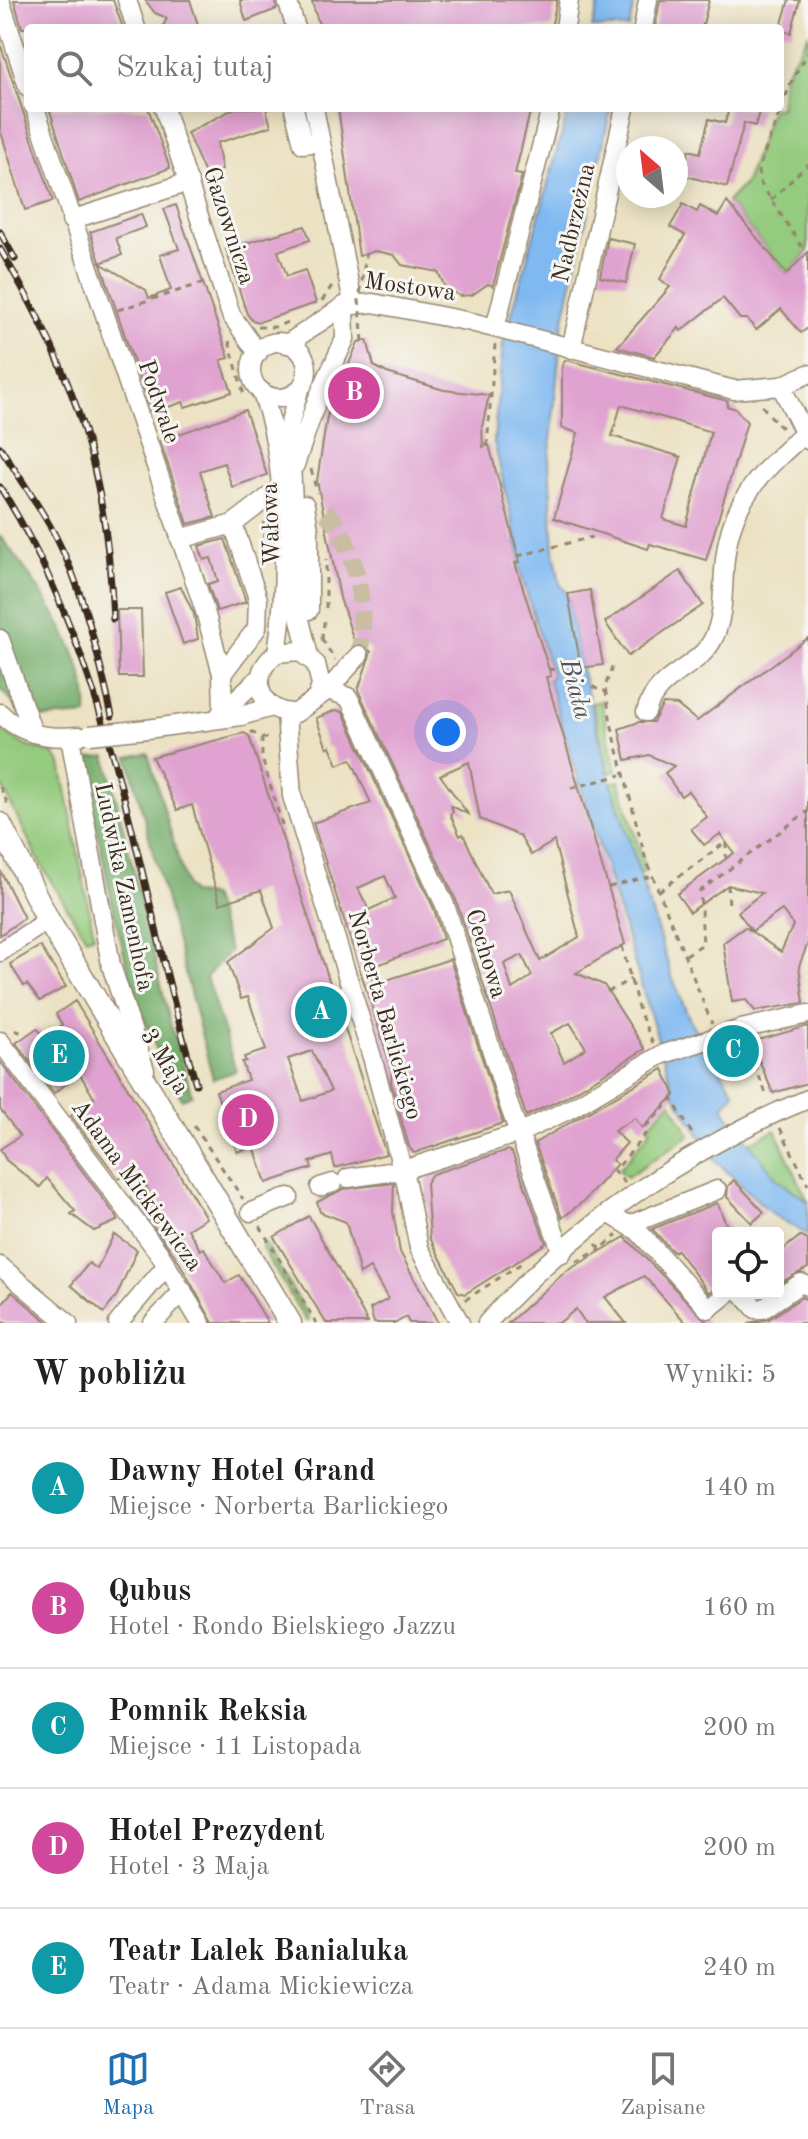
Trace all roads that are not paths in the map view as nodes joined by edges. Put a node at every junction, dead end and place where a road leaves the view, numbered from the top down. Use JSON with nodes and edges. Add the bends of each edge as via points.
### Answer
{"nodes":[{"id":1,"x":0,"y":0,"type":"edge"},
{"id":2,"x":127,"y":0,"type":"edge"},
{"id":3,"x":287,"y":0,"type":"edge"},
{"id":4,"x":569,"y":0,"type":"edge"},
{"id":5,"x":648,"y":0,"type":"edge"},
{"id":6,"x":135,"y":24,"type":"edge"},
{"id":7,"x":291,"y":24,"type":"edge"},
{"id":8,"x":566,"y":24,"type":"edge"},
{"id":9,"x":644,"y":24,"type":"edge"},
{"id":10,"x":24,"y":75,"type":"edge"},
{"id":11,"x":36,"y":112,"type":"edge"},
{"id":12,"x":165,"y":112,"type":"edge"},
{"id":13,"x":295,"y":112,"type":"edge"},
{"id":14,"x":315,"y":112,"type":"edge"},
{"id":15,"x":550,"y":112,"type":"edge"},
{"id":16,"x":624,"y":112,"type":"edge"},
{"id":17,"x":320,"y":142,"type":"junction"},
{"id":18,"x":189,"y":182,"type":"junction"},
{"id":19,"x":71,"y":220,"type":"junction"},
{"id":20,"x":354,"y":309,"type":"junction"},
{"id":21,"x":322,"y":320,"type":"junction"},
{"id":22,"x":496,"y":334,"type":"junction"},
{"id":23,"x":287,"y":344,"type":"junction"},
{"id":24,"x":566,"y":347,"type":"junction"},
{"id":25,"x":258,"y":353,"type":"junction"},
{"id":26,"x":307,"y":364,"type":"junction"},
{"id":27,"x":808,"y":374,"type":"edge"},
{"id":28,"x":781,"y":386,"type":"junction"},
{"id":29,"x":299,"y":390,"type":"junction"},
{"id":30,"x":261,"y":391,"type":"junction"},
{"id":31,"x":806,"y":437,"type":"edge"},
{"id":32,"x":294,"y":468,"type":"junction"},
{"id":33,"x":292,"y":492,"type":"junction"},
{"id":34,"x":325,"y":512,"type":"tunnel mouth"},
{"id":35,"x":233,"y":524,"type":"junction"},
{"id":36,"x":180,"y":539,"type":"junction"},
{"id":37,"x":0,"y":639,"type":"edge"},
{"id":38,"x":277,"y":653,"type":"junction"},
{"id":39,"x":312,"y":660,"type":"junction"},
{"id":40,"x":222,"y":674,"type":"junction"},
{"id":41,"x":258,"y":679,"type":"junction"},
{"id":42,"x":323,"y":692,"type":"junction"},
{"id":43,"x":279,"y":710,"type":"junction"},
{"id":44,"x":646,"y":712,"type":"dead end"},
{"id":45,"x":0,"y":713,"type":"edge"},
{"id":46,"x":219,"y":715,"type":"junction"},
{"id":47,"x":33,"y":733,"type":"junction"},
{"id":48,"x":70,"y":737,"type":"junction"},
{"id":49,"x":0,"y":824,"type":"edge"},
{"id":50,"x":48,"y":920,"type":"junction"},
{"id":51,"x":0,"y":952,"type":"edge"},
{"id":52,"x":808,"y":1014,"type":"edge"},
{"id":53,"x":7,"y":1036,"type":"edge"},
{"id":54,"x":152,"y":1092,"type":"junction"},
{"id":55,"x":808,"y":1099,"type":"edge"},
{"id":56,"x":519,"y":1133,"type":"junction"},
{"id":57,"x":403,"y":1170,"type":"junction"},
{"id":58,"x":717,"y":1190,"type":"dead end"},
{"id":59,"x":251,"y":1212,"type":"road end"},
{"id":60,"x":610,"y":1214,"type":"junction"},
{"id":61,"x":629,"y":1225,"type":"junction"},
{"id":62,"x":562,"y":1253,"type":"junction"},
{"id":63,"x":167,"y":1265,"type":"junction"},
{"id":64,"x":0,"y":1266,"type":"edge"},
{"id":65,"x":808,"y":1286,"type":"edge"},
{"id":66,"x":183,"y":1291,"type":"junction"},
{"id":67,"x":784,"y":1292,"type":"edge"},
{"id":68,"x":720,"y":1299,"type":"edge"},
{"id":69,"x":747,"y":1299,"type":"edge"},
{"id":70,"x":776,"y":1299,"type":"edge"},
{"id":71,"x":68,"y":1323,"type":"edge"},
{"id":72,"x":118,"y":1323,"type":"edge"},
{"id":73,"x":153,"y":1323,"type":"edge"},
{"id":74,"x":201,"y":1323,"type":"edge"},
{"id":75,"x":290,"y":1323,"type":"edge"},
{"id":76,"x":460,"y":1323,"type":"edge"},
{"id":77,"x":487,"y":1323,"type":"edge"}],
"edges":[{"from":1,"to":10,"type":"street"},
{"from":2,"to":6,"type":"street"},
{"from":3,"to":7,"type":"street"},
{"from":4,"to":8,"type":"street"},
{"from":5,"to":9,"type":"street"},
{"from":11,"to":19,"type":"street","name":"Podwale"},
{"from":12,"to":18,"type":"street","name":"Gazownicza"},
{"from":13,"to":17,"type":"street","via":[[303,144]]},
{"from":14,"to":17,"type":"street"},
{"from":15,"to":22,"type":"street"},
{"from":16,"to":24,"type":"street","name":"Nadbrzeżna"},
{"from":17,"to":20,"type":"street"},
{"from":18,"to":19,"type":"street"},
{"from":18,"to":25,"type":"street","name":"Gazownicza","via":[[231,315]]},
{"from":19,"to":36,"type":"street","name":"Podwale"},
{"from":20,"to":21,"type":"street","name":"Mostowa"},
{"from":20,"to":22,"type":"street","name":"Mostowa","via":[[399,306]]},
{"from":20,"to":32,"type":"street"},
{"from":21,"to":23,"type":"street","name":"Mostowa"},
{"from":21,"to":26,"type":"street"},
{"from":22,"to":24,"type":"street","name":"Mostowa"},
{"from":23,"to":25,"type":"street","via":[[271,344]]},
{"from":23,"to":26,"type":"street","via":[[300,351]]},
{"from":24,"to":28,"type":"street","name":"Mostowa","via":[[734,390]]},
{"from":25,"to":30,"type":"street","via":[[252,377]]},
{"from":26,"to":29,"type":"street"},
{"from":27,"to":28,"type":"street","name":"Mostowa"},
{"from":28,"to":31,"type":"street"},
{"from":29,"to":30,"type":"street","via":[[284,398]]},
{"from":29,"to":32,"type":"street","name":"Wałowa","via":[[289,426]]},
{"from":30,"to":33,"type":"street","name":"Wałowa"},
{"from":31,"to":44,"type":"street","via":[[745,494],[725,554],[719,619],[708,647],[657,688]]},
{"from":32,"to":33,"type":"street","name":"Wałowa"},
{"from":33,"to":34,"type":"street"},
{"from":33,"to":35,"type":"street"},
{"from":33,"to":38,"type":"street","name":"Wałowa"},
{"from":33,"to":39,"type":"street","name":"Wałowa","via":[[302,635]]},
{"from":35,"to":36,"type":"street"},
{"from":35,"to":40,"type":"street","via":[[258,599],[257,628]]},
{"from":36,"to":40,"type":"street","name":"Podwale"},
{"from":37,"to":47,"type":"street"},
{"from":38,"to":39,"type":"street","via":[[288,650]]},
{"from":38,"to":41,"type":"street","via":[[261,668]]},
{"from":39,"to":42,"type":"street"},
{"from":39,"to":42,"type":"street","via":[[353,662]]},
{"from":40,"to":46,"type":"street","name":"Podwale"},
{"from":41,"to":43,"type":"street","via":[[259,690]]},
{"from":41,"to":46,"type":"street"},
{"from":42,"to":43,"type":"street","via":[[305,709]]},
{"from":42,"to":56,"type":"street","name":"Cechowa","via":[[348,697],[445,905]]},
{"from":43,"to":46,"type":"street"},
{"from":43,"to":57,"type":"street","name":"Norberta Barlickiego","via":[[292,798]]},
{"from":45,"to":47,"type":"street"},
{"from":46,"to":48,"type":"street","bridge":true},
{"from":47,"to":48,"type":"street"},
{"from":48,"to":54,"type":"street","name":"Ludwika Zamenhofa","via":[[111,965]]},
{"from":49,"to":50,"type":"main road","name":"3 Maja"},
{"from":50,"to":51,"type":"street"},
{"from":50,"to":54,"type":"main road","name":"3 Maja"},
{"from":52,"to":56,"type":"street","via":[[657,1049],[570,1109]]},
{"from":53,"to":63,"type":"street","name":"Adama Mickiewicza"},
{"from":54,"to":75,"type":"main road","name":"3 Maja"},
{"from":55,"to":60,"type":"street","via":[[699,1142]]},
{"from":56,"to":57,"type":"street"},
{"from":56,"to":62,"type":"street","name":"Cechowa"},
{"from":57,"to":59,"type":"street","via":[[318,1188]]},
{"from":57,"to":76,"type":"street","name":"Norberta Barlickiego","via":[[419,1248]]},
{"from":58,"to":61,"type":"street"},
{"from":60,"to":61,"type":"street"},
{"from":60,"to":62,"type":"street"},
{"from":61,"to":68,"type":"street","via":[[708,1309]]},
{"from":62,"to":77,"type":"street"},
{"from":63,"to":66,"type":"street","name":"Adama Mickiewicza"},
{"from":63,"to":72,"type":"street"},
{"from":64,"to":71,"type":"street"},
{"from":65,"to":67,"type":"street","via":[[801,1283]]},
{"from":66,"to":73,"type":"street"},
{"from":66,"to":74,"type":"street","name":"Adama Mickiewicza"},
{"from":69,"to":70,"type":"street","via":[[763,1309]]}]}
